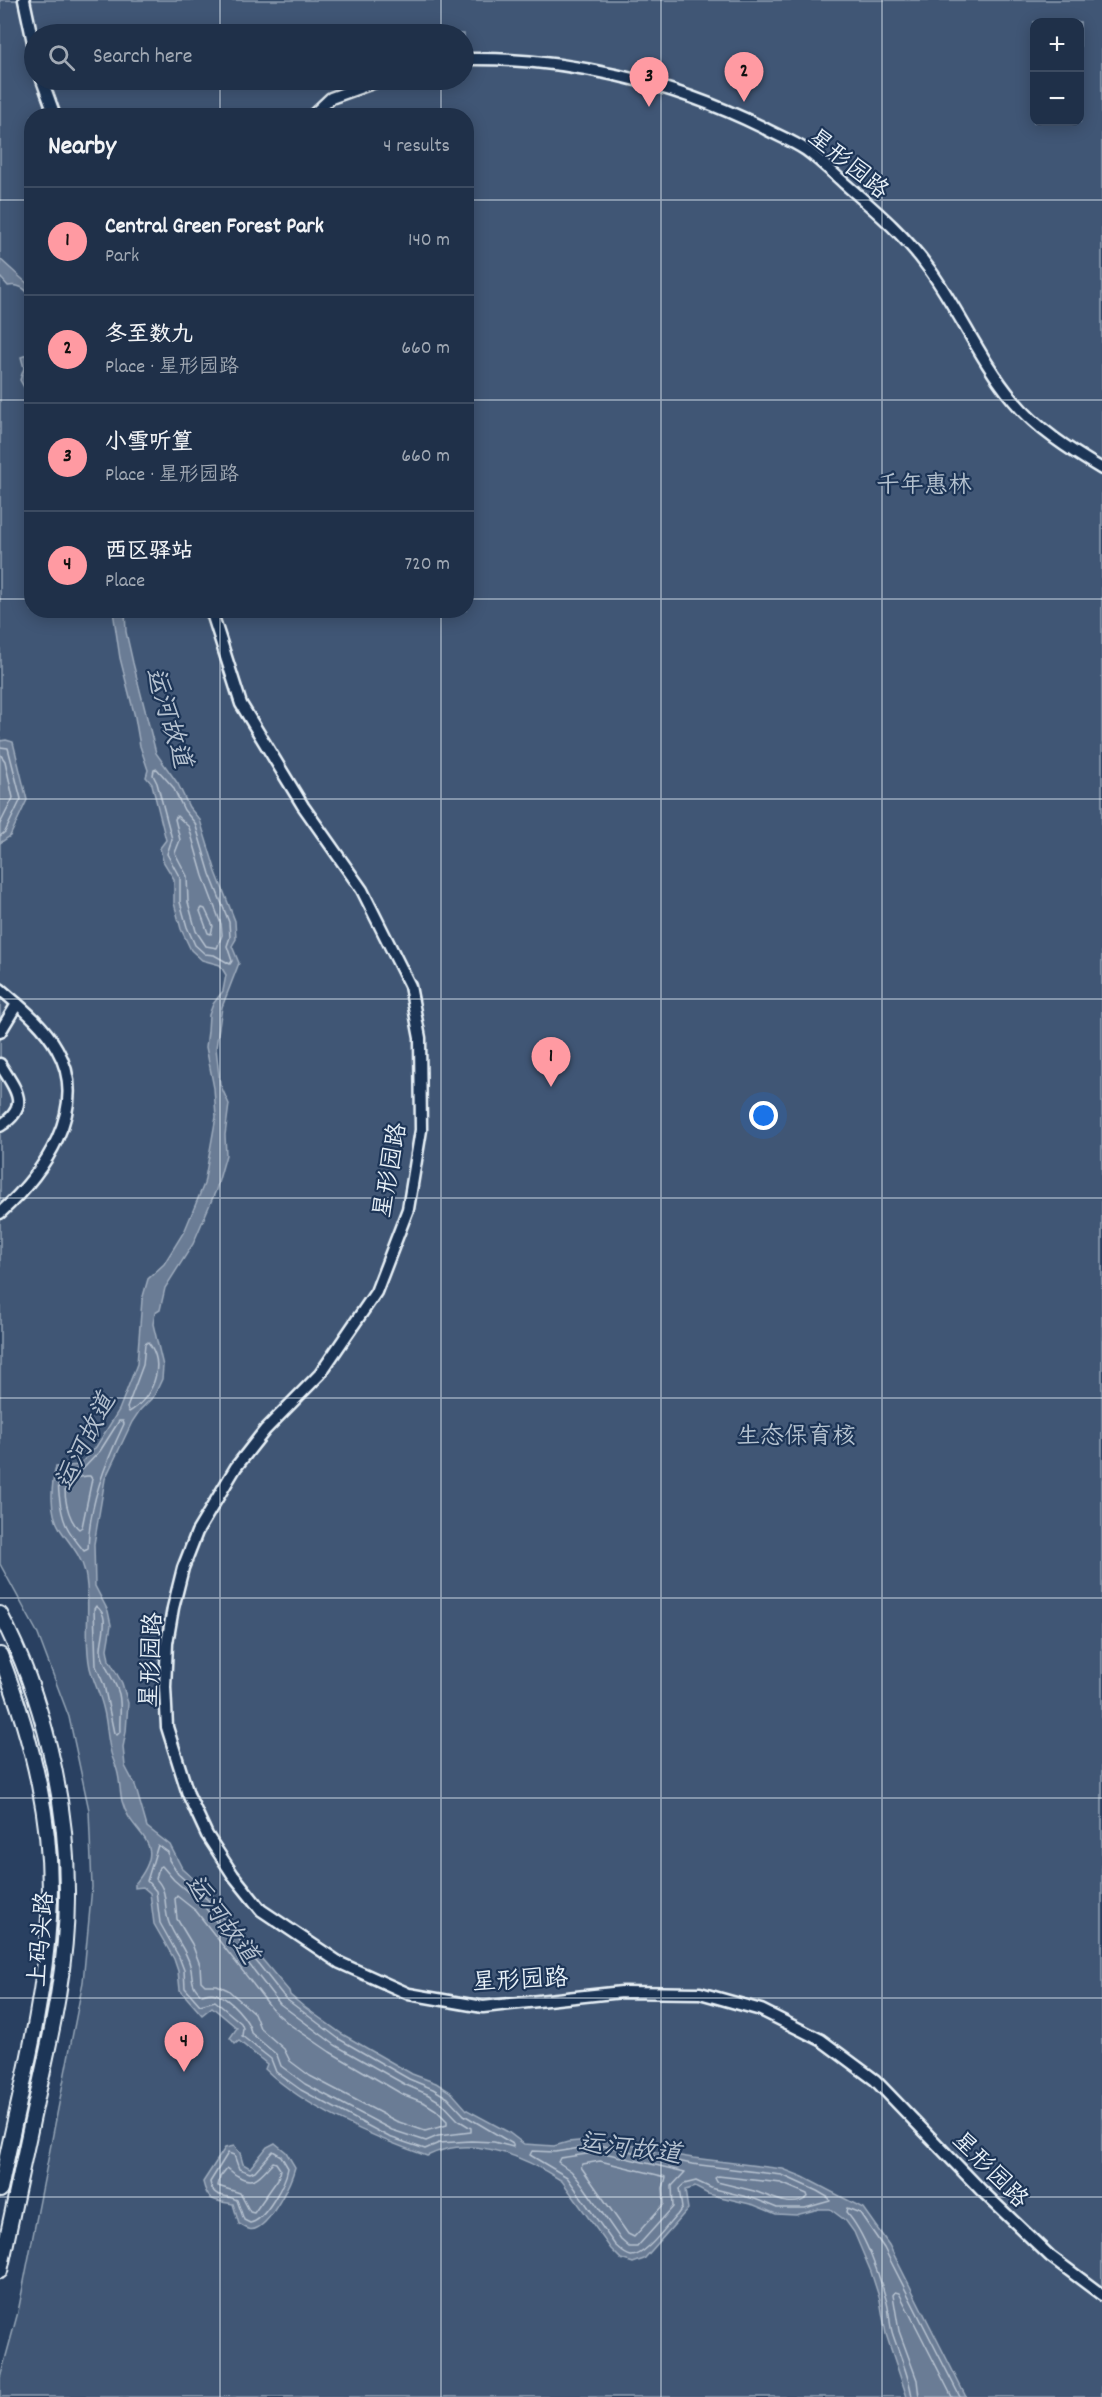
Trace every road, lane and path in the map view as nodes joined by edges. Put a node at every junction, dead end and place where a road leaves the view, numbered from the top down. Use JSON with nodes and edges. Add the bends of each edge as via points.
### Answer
{"nodes":[{"id":1,"x":24,"y":0,"type":"edge"},
{"id":2,"x":29,"y":24,"type":"edge"},
{"id":3,"x":474,"y":60,"type":"edge"},
{"id":4,"x":46,"y":90,"type":"edge"},
{"id":5,"x":353,"y":90,"type":"edge"},
{"id":6,"x":52,"y":108,"type":"edge"},
{"id":7,"x":320,"y":108,"type":"edge"},
{"id":8,"x":1102,"y":470,"type":"edge"},
{"id":9,"x":214,"y":618,"type":"edge"},
{"id":10,"x":0,"y":989,"type":"edge"},
{"id":11,"x":16,"y":1004,"type":"junction"},
{"id":12,"x":0,"y":1032,"type":"edge"},
{"id":13,"x":0,"y":1064,"type":"edge"},
{"id":14,"x":0,"y":1126,"type":"edge"},
{"id":15,"x":0,"y":1213,"type":"edge"},
{"id":16,"x":0,"y":1614,"type":"edge"},
{"id":17,"x":0,"y":1655,"type":"edge"},
{"id":18,"x":66,"y":1860,"type":"junction"},
{"id":19,"x":48,"y":1862,"type":"junction"},
{"id":20,"x":61,"y":1977,"type":"junction"},
{"id":21,"x":43,"y":1979,"type":"junction"},
{"id":22,"x":0,"y":2190,"type":"edge"},
{"id":23,"x":0,"y":2271,"type":"edge"},
{"id":24,"x":1102,"y":2295,"type":"edge"}],
"edges":[{"from":1,"to":2,"type":"street"},
{"from":3,"to":8,"type":"street","name":"星形园路","via":[[589,69],[646,82],[727,110],[805,149],[906,238],[946,293],[1014,402],[1052,436]]},
{"from":4,"to":6,"type":"street"},
{"from":5,"to":7,"type":"street","via":[[331,98]]},
{"from":9,"to":24,"type":"street","name":"星形园路","via":[[241,704],[303,806],[362,890],[410,986],[420,1038],[421,1130],[408,1209],[376,1292],[320,1374],[265,1430],[236,1467],[197,1532],[183,1568],[168,1643],[167,1727],[188,1794],[207,1835],[261,1910],[340,1963],[409,1994],[483,2007],[622,1992],[699,1993],[761,2010],[821,2040],[875,2080],[1010,2219],[1050,2256]]},
{"from":10,"to":11,"type":"street"},
{"from":11,"to":12,"type":"street"},
{"from":11,"to":15,"type":"street","via":[[38,1022],[58,1050],[68,1083],[66,1118],[52,1151],[32,1181]]},
{"from":13,"to":14,"type":"street","via":[[19,1103],[13,1117]]},
{"from":16,"to":18,"type":"main road","name":"上码头路","via":[[45,1729]]},
{"from":17,"to":19,"type":"main road","name":"上码头路","via":[[31,1748],[44,1807]]},
{"from":18,"to":19,"type":"main road","via":[[56,1865]]},
{"from":18,"to":20,"type":"main road","name":"上码头路"},
{"from":19,"to":21,"type":"main road","name":"上码头路","via":[[49,1916]]},
{"from":20,"to":21,"type":"main road","via":[[51,1972]]},
{"from":20,"to":23,"type":"main road","name":"上码头路"},
{"from":21,"to":22,"type":"main road","name":"上码头路"}]}
